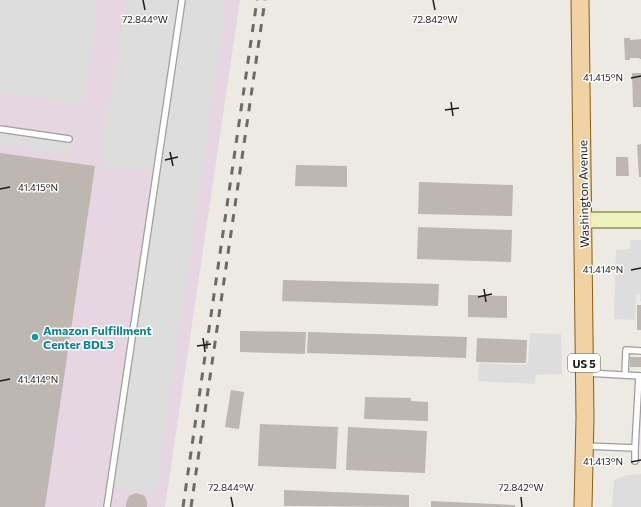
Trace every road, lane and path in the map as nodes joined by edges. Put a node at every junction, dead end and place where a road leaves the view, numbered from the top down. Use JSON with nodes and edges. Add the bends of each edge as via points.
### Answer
{"nodes":[{"id":1,"x":182,"y":0,"type":"edge"},
{"id":2,"x":580,"y":0,"type":"edge"},
{"id":3,"x":0,"y":129,"type":"edge"},
{"id":4,"x":69,"y":139,"type":"dead end"},
{"id":5,"x":583,"y":220,"type":"junction"},
{"id":6,"x":641,"y":220,"type":"edge"},
{"id":7,"x":641,"y":351,"type":"edge"},
{"id":8,"x":584,"y":373,"type":"junction"},
{"id":9,"x":625,"y":375,"type":"junction"},
{"id":10,"x":640,"y":376,"type":"edge"},
{"id":11,"x":585,"y":446,"type":"junction"},
{"id":12,"x":635,"y":448,"type":"junction"},
{"id":13,"x":635,"y":462,"type":"dead end"},
{"id":14,"x":107,"y":507,"type":"edge"},
{"id":15,"x":583,"y":507,"type":"edge"}],
"edges":[{"from":1,"to":14,"type":"lane"},
{"from":2,"to":5,"type":"main road","name":"Washington Avenue","number":"US 5"},
{"from":3,"to":4,"type":"lane"},
{"from":5,"to":6,"type":"street"},
{"from":5,"to":8,"type":"main road","name":"Washington Avenue","number":"US 5"},
{"from":7,"to":9,"type":"lane","via":[[626,350]]},
{"from":8,"to":9,"type":"lane"},
{"from":8,"to":11,"type":"main road","name":"Washington Avenue","number":"US 5"},
{"from":9,"to":10,"type":"lane"},
{"from":10,"to":12,"type":"lane"},
{"from":11,"to":12,"type":"lane"},
{"from":11,"to":15,"type":"main road","name":"Washington Avenue","number":"US 5"},
{"from":12,"to":13,"type":"lane"}]}
